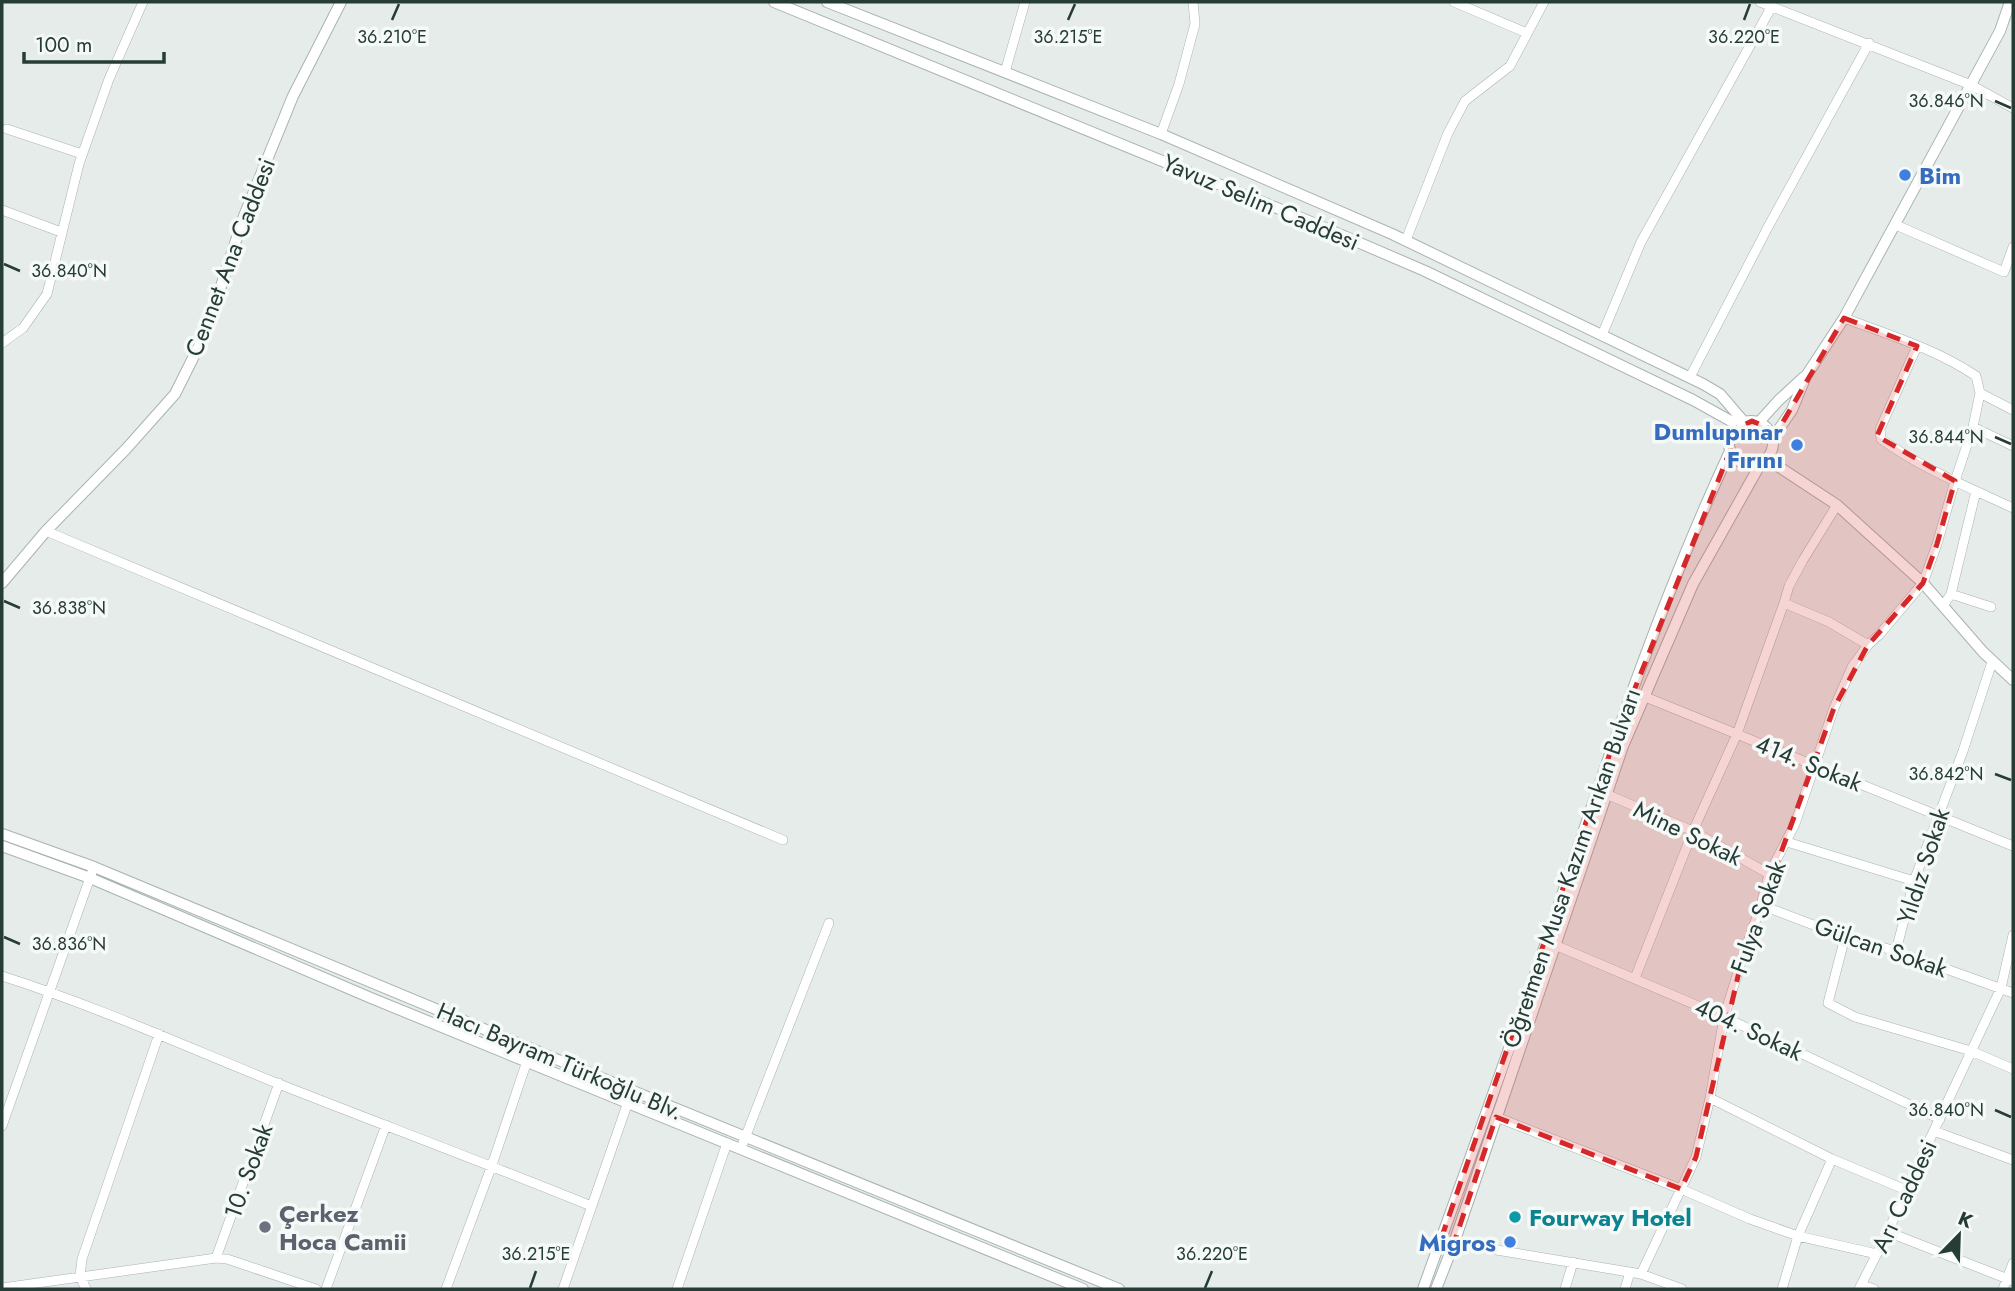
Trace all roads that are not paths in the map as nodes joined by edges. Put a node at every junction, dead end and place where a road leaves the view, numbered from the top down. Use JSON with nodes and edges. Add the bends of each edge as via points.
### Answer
{"nodes":[{"id":1,"x":143,"y":2,"type":"edge"},
{"id":2,"x":341,"y":2,"type":"edge"},
{"id":3,"x":774,"y":2,"type":"edge"},
{"id":4,"x":827,"y":2,"type":"edge"},
{"id":5,"x":1025,"y":2,"type":"edge"},
{"id":6,"x":1193,"y":2,"type":"edge"},
{"id":7,"x":1454,"y":2,"type":"edge"},
{"id":8,"x":1544,"y":2,"type":"edge"},
{"id":9,"x":1760,"y":2,"type":"edge"},
{"id":10,"x":2010,"y":2,"type":"edge"},
{"id":11,"x":1772,"y":6,"type":"junction"},
{"id":12,"x":1527,"y":33,"type":"junction"},
{"id":13,"x":1869,"y":43,"type":"junction"},
{"id":14,"x":1005,"y":72,"type":"junction"},
{"id":15,"x":1971,"y":85,"type":"junction"},
{"id":16,"x":2013,"y":108,"type":"edge"},
{"id":17,"x":7,"y":129,"type":"dead end"},
{"id":18,"x":1161,"y":134,"type":"junction"},
{"id":19,"x":82,"y":154,"type":"junction"},
{"id":20,"x":1153,"y":157,"type":"junction"},
{"id":21,"x":2,"y":210,"type":"edge"},
{"id":22,"x":1896,"y":225,"type":"junction"},
{"id":23,"x":61,"y":232,"type":"junction"},
{"id":24,"x":1406,"y":240,"type":"junction"},
{"id":25,"x":2013,"y":247,"type":"edge"},
{"id":26,"x":1844,"y":318,"type":"junction"},
{"id":27,"x":1602,"y":335,"type":"junction"},
{"id":28,"x":2,"y":343,"type":"edge"},
{"id":29,"x":1917,"y":346,"type":"junction"},
{"id":30,"x":1807,"y":376,"type":"junction"},
{"id":31,"x":1690,"y":377,"type":"junction"},
{"id":32,"x":1980,"y":393,"type":"junction"},
{"id":33,"x":2013,"y":410,"type":"edge"},
{"id":34,"x":1759,"y":422,"type":"junction"},
{"id":35,"x":1741,"y":423,"type":"junction"},
{"id":36,"x":1973,"y":427,"type":"junction"},
{"id":37,"x":1773,"y":438,"type":"junction"},
{"id":38,"x":2013,"y":446,"type":"edge"},
{"id":39,"x":1730,"y":451,"type":"junction"},
{"id":40,"x":1764,"y":461,"type":"junction"},
{"id":41,"x":1955,"y":481,"type":"junction"},
{"id":42,"x":1976,"y":491,"type":"junction"},
{"id":43,"x":1837,"y":505,"type":"junction"},
{"id":44,"x":2013,"y":508,"type":"edge"},
{"id":45,"x":46,"y":531,"type":"junction"},
{"id":46,"x":2,"y":583,"type":"edge"},
{"id":47,"x":1923,"y":583,"type":"junction"},
{"id":48,"x":1951,"y":594,"type":"junction"},
{"id":49,"x":1784,"y":603,"type":"junction"},
{"id":50,"x":1943,"y":606,"type":"junction"},
{"id":51,"x":1991,"y":607,"type":"dead end"},
{"id":52,"x":1868,"y":645,"type":"junction"},
{"id":53,"x":1992,"y":662,"type":"junction"},
{"id":54,"x":2013,"y":680,"type":"edge"},
{"id":55,"x":1643,"y":696,"type":"junction"},
{"id":56,"x":1737,"y":734,"type":"junction"},
{"id":57,"x":1814,"y":765,"type":"junction"},
{"id":58,"x":1601,"y":793,"type":"junction"},
{"id":59,"x":1937,"y":816,"type":"junction"},
{"id":60,"x":2,"y":831,"type":"edge"},
{"id":61,"x":1693,"y":831,"type":"junction"},
{"id":62,"x":783,"y":840,"type":"dead end"},
{"id":63,"x":1787,"y":842,"type":"junction"},
{"id":64,"x":2,"y":846,"type":"edge"},
{"id":65,"x":2013,"y":846,"type":"edge"},
{"id":66,"x":92,"y":872,"type":"junction"},
{"id":67,"x":1769,"y":874,"type":"junction"},
{"id":68,"x":1914,"y":881,"type":"junction"},
{"id":69,"x":1761,"y":905,"type":"junction"},
{"id":70,"x":829,"y":923,"type":"dead end"},
{"id":71,"x":2013,"y":935,"type":"edge"},
{"id":72,"x":1845,"y":937,"type":"junction"},
{"id":73,"x":1555,"y":945,"type":"junction"},
{"id":74,"x":1896,"y":951,"type":"junction"},
{"id":75,"x":2,"y":976,"type":"edge"},
{"id":76,"x":1635,"y":978,"type":"junction"},
{"id":77,"x":2001,"y":988,"type":"junction"},
{"id":78,"x":49,"y":991,"type":"junction"},
{"id":79,"x":2013,"y":993,"type":"edge"},
{"id":80,"x":1724,"y":1017,"type":"junction"},
{"id":81,"x":159,"y":1034,"type":"junction"},
{"id":82,"x":1971,"y":1051,"type":"junction"},
{"id":83,"x":527,"y":1061,"type":"junction"},
{"id":84,"x":2013,"y":1069,"type":"edge"},
{"id":85,"x":279,"y":1083,"type":"junction"},
{"id":86,"x":1710,"y":1098,"type":"junction"},
{"id":87,"x":628,"y":1102,"type":"junction"},
{"id":88,"x":1496,"y":1117,"type":"junction"},
{"id":89,"x":1940,"y":1119,"type":"junction"},
{"id":90,"x":386,"y":1125,"type":"junction"},
{"id":91,"x":2,"y":1126,"type":"edge"},
{"id":92,"x":1934,"y":1132,"type":"junction"},
{"id":93,"x":746,"y":1137,"type":"junction"},
{"id":94,"x":727,"y":1143,"type":"junction"},
{"id":95,"x":741,"y":1149,"type":"junction"},
{"id":96,"x":1832,"y":1159,"type":"junction"},
{"id":97,"x":2013,"y":1160,"type":"edge"},
{"id":98,"x":492,"y":1165,"type":"junction"},
{"id":99,"x":1681,"y":1189,"type":"junction"},
{"id":100,"x":1906,"y":1191,"type":"junction"},
{"id":101,"x":591,"y":1206,"type":"junction"},
{"id":102,"x":1888,"y":1233,"type":"junction"},
{"id":103,"x":1798,"y":1236,"type":"junction"},
{"id":104,"x":1441,"y":1239,"type":"junction"},
{"id":105,"x":1454,"y":1243,"type":"junction"},
{"id":106,"x":1877,"y":1254,"type":"junction"},
{"id":107,"x":216,"y":1258,"type":"junction"},
{"id":108,"x":1573,"y":1262,"type":"junction"},
{"id":109,"x":2013,"y":1264,"type":"edge"},
{"id":110,"x":1630,"y":1272,"type":"junction"},
{"id":111,"x":1641,"y":1274,"type":"junction"},
{"id":112,"x":80,"y":1276,"type":"junction"},
{"id":113,"x":2010,"y":1280,"type":"edge"},
{"id":114,"x":1860,"y":1287,"type":"edge"},
{"id":115,"x":2,"y":1288,"type":"edge"},
{"id":116,"x":312,"y":1288,"type":"edge"},
{"id":117,"x":1112,"y":1288,"type":"edge"},
{"id":118,"x":86,"y":1289,"type":"edge"},
{"id":119,"x":326,"y":1289,"type":"edge"},
{"id":120,"x":446,"y":1289,"type":"edge"},
{"id":121,"x":563,"y":1289,"type":"edge"},
{"id":122,"x":677,"y":1289,"type":"edge"},
{"id":123,"x":1083,"y":1289,"type":"edge"},
{"id":124,"x":1423,"y":1289,"type":"edge"},
{"id":125,"x":1436,"y":1289,"type":"edge"},
{"id":126,"x":1565,"y":1289,"type":"edge"},
{"id":127,"x":1625,"y":1289,"type":"edge"},
{"id":128,"x":1682,"y":1289,"type":"edge"},
{"id":129,"x":1782,"y":1289,"type":"edge"},
{"id":130,"x":1874,"y":1289,"type":"edge"},
{"id":131,"x":2003,"y":1289,"type":"edge"}],
"edges":[{"from":1,"to":19,"type":"street"},
{"from":2,"to":45,"type":"street","name":"Cennet Ana Caddesi","via":[[293,96],[244,216],[206,332],[175,394]]},
{"from":3,"to":20,"type":"street","name":"Yavuz Selim Caddesi"},
{"from":4,"to":14,"type":"street","name":"Yavuz Selim Caddesi"},
{"from":5,"to":14,"type":"street"},
{"from":6,"to":18,"type":"street","via":[[1195,24]]},
{"from":7,"to":12,"type":"street"},
{"from":8,"to":12,"type":"street"},
{"from":9,"to":11,"type":"street"},
{"from":10,"to":15,"type":"street"},
{"from":11,"to":13,"type":"street"},
{"from":11,"to":27,"type":"street","via":[[1641,242]]},
{"from":12,"to":24,"type":"street","via":[[1510,66],[1465,101],[1448,132]]},
{"from":13,"to":15,"type":"street"},
{"from":13,"to":31,"type":"street"},
{"from":14,"to":18,"type":"street","name":"Yavuz Selim Caddesi"},
{"from":15,"to":16,"type":"street"},
{"from":15,"to":22,"type":"street"},
{"from":17,"to":19,"type":"street"},
{"from":18,"to":20,"type":"street"},
{"from":18,"to":24,"type":"street","name":"Yavuz Selim Caddesi"},
{"from":19,"to":23,"type":"street"},
{"from":20,"to":35,"type":"street","name":"Yavuz Selim Caddesi","via":[[1425,271]]},
{"from":21,"to":23,"type":"street"},
{"from":22,"to":25,"type":"street","via":[[2004,272]]},
{"from":22,"to":26,"type":"street"},
{"from":23,"to":28,"type":"street","via":[[47,294],[23,328]]},
{"from":24,"to":27,"type":"street","name":"Yavuz Selim Caddesi"},
{"from":26,"to":29,"type":"street"},
{"from":26,"to":30,"type":"street"},
{"from":27,"to":31,"type":"street","name":"Yavuz Selim Caddesi"},
{"from":29,"to":32,"type":"street","via":[[1976,376]]},
{"from":29,"to":41,"type":"street","via":[[1880,429],[1881,439]]},
{"from":30,"to":34,"type":"street"},
{"from":30,"to":37,"type":"street"},
{"from":31,"to":35,"type":"street","name":"Yavuz Selim Caddesi","via":[[1720,394]]},
{"from":32,"to":33,"type":"street"},
{"from":32,"to":36,"type":"street"},
{"from":34,"to":35,"type":"street"},
{"from":34,"to":37,"type":"street"},
{"from":35,"to":39,"type":"street","via":[[1729,437]]},
{"from":36,"to":38,"type":"street"},
{"from":36,"to":41,"type":"street"},
{"from":37,"to":40,"type":"street","via":[[1771,453]]},
{"from":39,"to":40,"type":"street","via":[[1740,462],[1754,465]]},
{"from":39,"to":58,"type":"street","name":"Öğretmen Musa Kazım Arıkan Bulvarı","via":[[1650,642]]},
{"from":40,"to":43,"type":"street"},
{"from":40,"to":55,"type":"street","name":"Öğretmen Musa Kazım Arıkan Bulvarı","via":[[1693,584]]},
{"from":41,"to":42,"type":"street"},
{"from":41,"to":47,"type":"street"},
{"from":42,"to":44,"type":"street"},
{"from":42,"to":48,"type":"street"},
{"from":43,"to":47,"type":"street"},
{"from":43,"to":49,"type":"street","via":[[1803,560]]},
{"from":45,"to":46,"type":"street","name":"Cennet Ana Caddesi"},
{"from":45,"to":62,"type":"street"},
{"from":47,"to":50,"type":"street"},
{"from":47,"to":52,"type":"street","name":"Fulya Sokak"},
{"from":48,"to":50,"type":"street"},
{"from":48,"to":51,"type":"street"},
{"from":49,"to":52,"type":"street"},
{"from":49,"to":56,"type":"street"},
{"from":50,"to":53,"type":"street"},
{"from":52,"to":57,"type":"street","name":"Fulya Sokak","via":[[1852,667]]},
{"from":53,"to":54,"type":"street"},
{"from":53,"to":59,"type":"street","name":"Yıldız Sokak"},
{"from":55,"to":56,"type":"street","name":"414. Sokak"},
{"from":55,"to":58,"type":"street","name":"Öğretmen Musa Kazım Arıkan Bulvarı"},
{"from":56,"to":57,"type":"street","name":"414. Sokak"},
{"from":56,"to":61,"type":"street"},
{"from":57,"to":59,"type":"street","name":"414. Sokak"},
{"from":57,"to":63,"type":"street","name":"Fulya Sokak"},
{"from":58,"to":61,"type":"street","name":"Mine Sokak"},
{"from":58,"to":73,"type":"street","name":"Öğretmen Musa Kazım Arıkan Bulvarı"},
{"from":58,"to":104,"type":"street","name":"Öğretmen Musa Kazım Arıkan Bulvarı"},
{"from":59,"to":65,"type":"street","name":"414. Sokak"},
{"from":59,"to":68,"type":"street","name":"Yıldız Sokak"},
{"from":60,"to":66,"type":"street","name":"Hacı Bayram Türkoğlu Blv."},
{"from":61,"to":67,"type":"street","name":"Mine Sokak"},
{"from":61,"to":76,"type":"street"},
{"from":63,"to":67,"type":"street","name":"Fulya Sokak"},
{"from":63,"to":68,"type":"street"},
{"from":64,"to":66,"type":"street","name":"Hacı Bayram Türkoğlu Blv."},
{"from":66,"to":78,"type":"street"},
{"from":66,"to":83,"type":"street","name":"Hacı Bayram Türkoğlu Blv.","via":[[371,998]]},
{"from":66,"to":93,"type":"street","name":"Hacı Bayram Türkoğlu Blv."},
{"from":67,"to":69,"type":"street","name":"Fulya Sokak"},
{"from":68,"to":74,"type":"street","name":"Yıldız Sokak"},
{"from":69,"to":72,"type":"street","name":"Gülcan Sokak"},
{"from":69,"to":80,"type":"street","name":"Fulya Sokak"},
{"from":70,"to":93,"type":"street"},
{"from":71,"to":77,"type":"street","name":"Arı Caddesi"},
{"from":72,"to":74,"type":"street","name":"Gülcan Sokak"},
{"from":72,"to":82,"type":"street","via":[[1828,1003],[1855,1017]]},
{"from":73,"to":76,"type":"street","name":"404. Sokak"},
{"from":73,"to":88,"type":"street","name":"Öğretmen Musa Kazım Arıkan Bulvarı"},
{"from":74,"to":77,"type":"street","name":"Gülcan Sokak"},
{"from":75,"to":78,"type":"street"},
{"from":76,"to":80,"type":"street","name":"404. Sokak"},
{"from":77,"to":79,"type":"street","name":"Gülcan Sokak"},
{"from":77,"to":82,"type":"street","name":"Arı Caddesi"},
{"from":78,"to":81,"type":"street"},
{"from":78,"to":91,"type":"street"},
{"from":80,"to":86,"type":"street","name":"Fulya Sokak"},
{"from":80,"to":89,"type":"street","name":"404. Sokak"},
{"from":81,"to":85,"type":"street"},
{"from":81,"to":112,"type":"street"},
{"from":82,"to":84,"type":"street"},
{"from":82,"to":89,"type":"street","name":"Arı Caddesi"},
{"from":83,"to":87,"type":"street","name":"Hacı Bayram Türkoğlu Blv."},
{"from":83,"to":98,"type":"street"},
{"from":85,"to":90,"type":"street"},
{"from":85,"to":107,"type":"street","name":"10. Sokak"},
{"from":86,"to":96,"type":"street"},
{"from":86,"to":99,"type":"street","name":"Fulya Sokak","via":[[1696,1157]]},
{"from":87,"to":94,"type":"street","name":"Hacı Bayram Türkoğlu Blv."},
{"from":87,"to":101,"type":"street"},
{"from":88,"to":99,"type":"street"},
{"from":88,"to":105,"type":"street","name":"Öğretmen Musa Kazım Arıkan Bulvarı"},
{"from":89,"to":92,"type":"street","name":"Arı Caddesi"},
{"from":90,"to":98,"type":"street"},
{"from":90,"to":119,"type":"street"},
{"from":92,"to":97,"type":"street"},
{"from":92,"to":100,"type":"street","name":"Arı Caddesi"},
{"from":93,"to":95,"type":"street"},
{"from":93,"to":117,"type":"street","name":"Hacı Bayram Türkoğlu Blv."},
{"from":94,"to":95,"type":"street","name":"Hacı Bayram Türkoğlu Blv."},
{"from":94,"to":122,"type":"street"},
{"from":95,"to":123,"type":"street","name":"Hacı Bayram Türkoğlu Blv."},
{"from":96,"to":100,"type":"street"},
{"from":96,"to":103,"type":"street"},
{"from":98,"to":101,"type":"street"},
{"from":98,"to":120,"type":"street"},
{"from":99,"to":103,"type":"street"},
{"from":99,"to":111,"type":"street","name":"Fulya Sokak"},
{"from":100,"to":102,"type":"street","name":"Arı Caddesi"},
{"from":101,"to":121,"type":"street"},
{"from":102,"to":106,"type":"street","name":"Arı Caddesi"},
{"from":102,"to":113,"type":"street"},
{"from":103,"to":106,"type":"street"},
{"from":103,"to":129,"type":"street"},
{"from":104,"to":105,"type":"street"},
{"from":104,"to":124,"type":"street","name":"Öğretmen Musa Kazım Arıkan Bulvarı"},
{"from":105,"to":108,"type":"street"},
{"from":105,"to":125,"type":"street","name":"Öğretmen Musa Kazım Arıkan Bulvarı"},
{"from":106,"to":114,"type":"street","name":"Arı Caddesi"},
{"from":107,"to":112,"type":"street"},
{"from":107,"to":116,"type":"street"},
{"from":108,"to":110,"type":"street"},
{"from":108,"to":126,"type":"street"},
{"from":109,"to":113,"type":"street"},
{"from":110,"to":111,"type":"street"},
{"from":110,"to":127,"type":"street"},
{"from":111,"to":128,"type":"street"},
{"from":112,"to":115,"type":"street"},
{"from":112,"to":118,"type":"street"},
{"from":113,"to":131,"type":"street"},
{"from":114,"to":130,"type":"street"}]}
